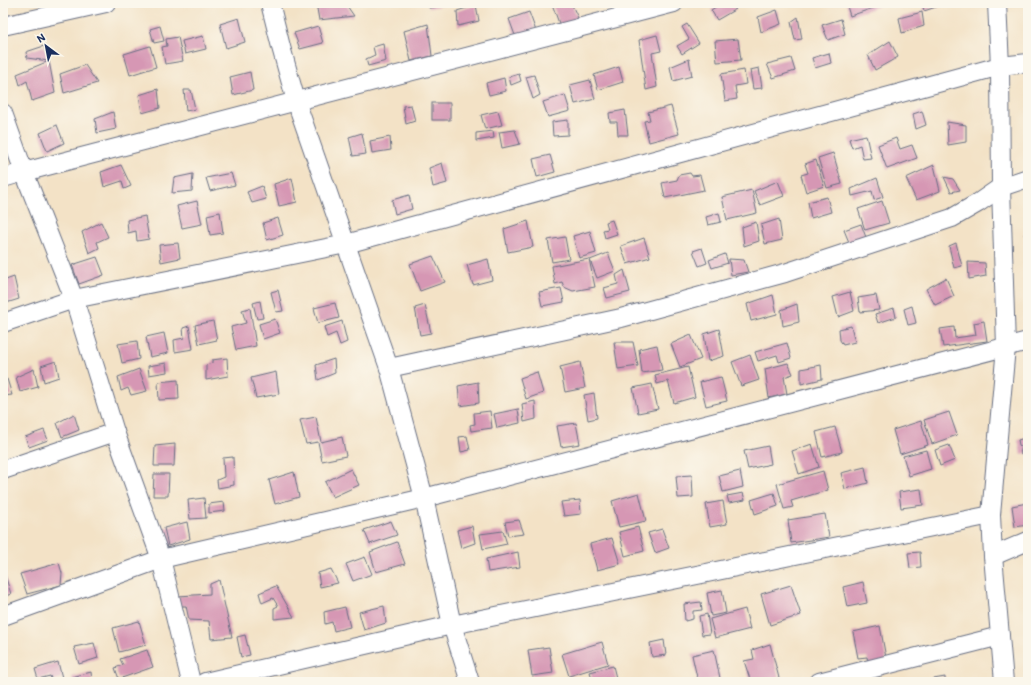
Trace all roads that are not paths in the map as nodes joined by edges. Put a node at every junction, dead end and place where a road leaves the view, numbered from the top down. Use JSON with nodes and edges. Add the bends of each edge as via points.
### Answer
{"nodes":[{"id":1,"x":106,"y":3,"type":"edge"},
{"id":2,"x":270,"y":3,"type":"edge"},
{"id":3,"x":674,"y":3,"type":"edge"},
{"id":4,"x":997,"y":3,"type":"edge"},
{"id":5,"x":3,"y":26,"type":"edge"},
{"id":6,"x":1028,"y":62,"type":"edge"},
{"id":7,"x":1000,"y":66,"type":"junction"},
{"id":8,"x":296,"y":101,"type":"junction"},
{"id":9,"x":3,"y":113,"type":"edge"},
{"id":10,"x":24,"y":172,"type":"junction"},
{"id":11,"x":3,"y":178,"type":"edge"},
{"id":12,"x":1028,"y":178,"type":"edge"},
{"id":13,"x":1001,"y":187,"type":"junction"},
{"id":14,"x":346,"y":244,"type":"junction"},
{"id":15,"x":74,"y":299,"type":"junction"},
{"id":16,"x":3,"y":323,"type":"edge"},
{"id":17,"x":1028,"y":341,"type":"edge"},
{"id":18,"x":1006,"y":348,"type":"junction"},
{"id":19,"x":389,"y":368,"type":"junction"},
{"id":20,"x":115,"y":432,"type":"junction"},
{"id":21,"x":3,"y":470,"type":"edge"},
{"id":22,"x":424,"y":498,"type":"junction"},
{"id":23,"x":990,"y":515,"type":"junction"},
{"id":24,"x":1028,"y":541,"type":"edge"},
{"id":25,"x":993,"y":556,"type":"junction"},
{"id":26,"x":161,"y":559,"type":"junction"},
{"id":27,"x":3,"y":616,"type":"edge"},
{"id":28,"x":452,"y":625,"type":"junction"},
{"id":29,"x":1000,"y":636,"type":"junction"},
{"id":30,"x":191,"y":682,"type":"edge"},
{"id":31,"x":205,"y":682,"type":"edge"},
{"id":32,"x":470,"y":682,"type":"edge"},
{"id":33,"x":819,"y":682,"type":"edge"},
{"id":34,"x":1004,"y":682,"type":"edge"}],
"edges":[{"from":1,"to":5,"type":"street"},
{"from":2,"to":8,"type":"street"},
{"from":3,"to":8,"type":"street"},
{"from":4,"to":7,"type":"street"},
{"from":6,"to":7,"type":"street"},
{"from":7,"to":13,"type":"street"},
{"from":7,"to":14,"type":"street"},
{"from":8,"to":10,"type":"street"},
{"from":8,"to":14,"type":"street"},
{"from":9,"to":10,"type":"street"},
{"from":10,"to":11,"type":"street"},
{"from":10,"to":15,"type":"street"},
{"from":12,"to":13,"type":"street"},
{"from":13,"to":18,"type":"street"},
{"from":13,"to":19,"type":"street","via":[[952,218],[785,273],[621,318]]},
{"from":14,"to":15,"type":"street"},
{"from":14,"to":19,"type":"street"},
{"from":15,"to":16,"type":"street"},
{"from":15,"to":20,"type":"street"},
{"from":17,"to":18,"type":"street"},
{"from":18,"to":22,"type":"street"},
{"from":18,"to":23,"type":"street"},
{"from":19,"to":22,"type":"street"},
{"from":20,"to":21,"type":"street"},
{"from":20,"to":26,"type":"street"},
{"from":22,"to":26,"type":"street"},
{"from":22,"to":28,"type":"street"},
{"from":23,"to":25,"type":"street"},
{"from":23,"to":28,"type":"street"},
{"from":24,"to":25,"type":"street"},
{"from":25,"to":29,"type":"street"},
{"from":26,"to":27,"type":"street"},
{"from":26,"to":30,"type":"street"},
{"from":28,"to":31,"type":"street"},
{"from":28,"to":32,"type":"street"},
{"from":29,"to":33,"type":"street"},
{"from":29,"to":34,"type":"street"}]}
